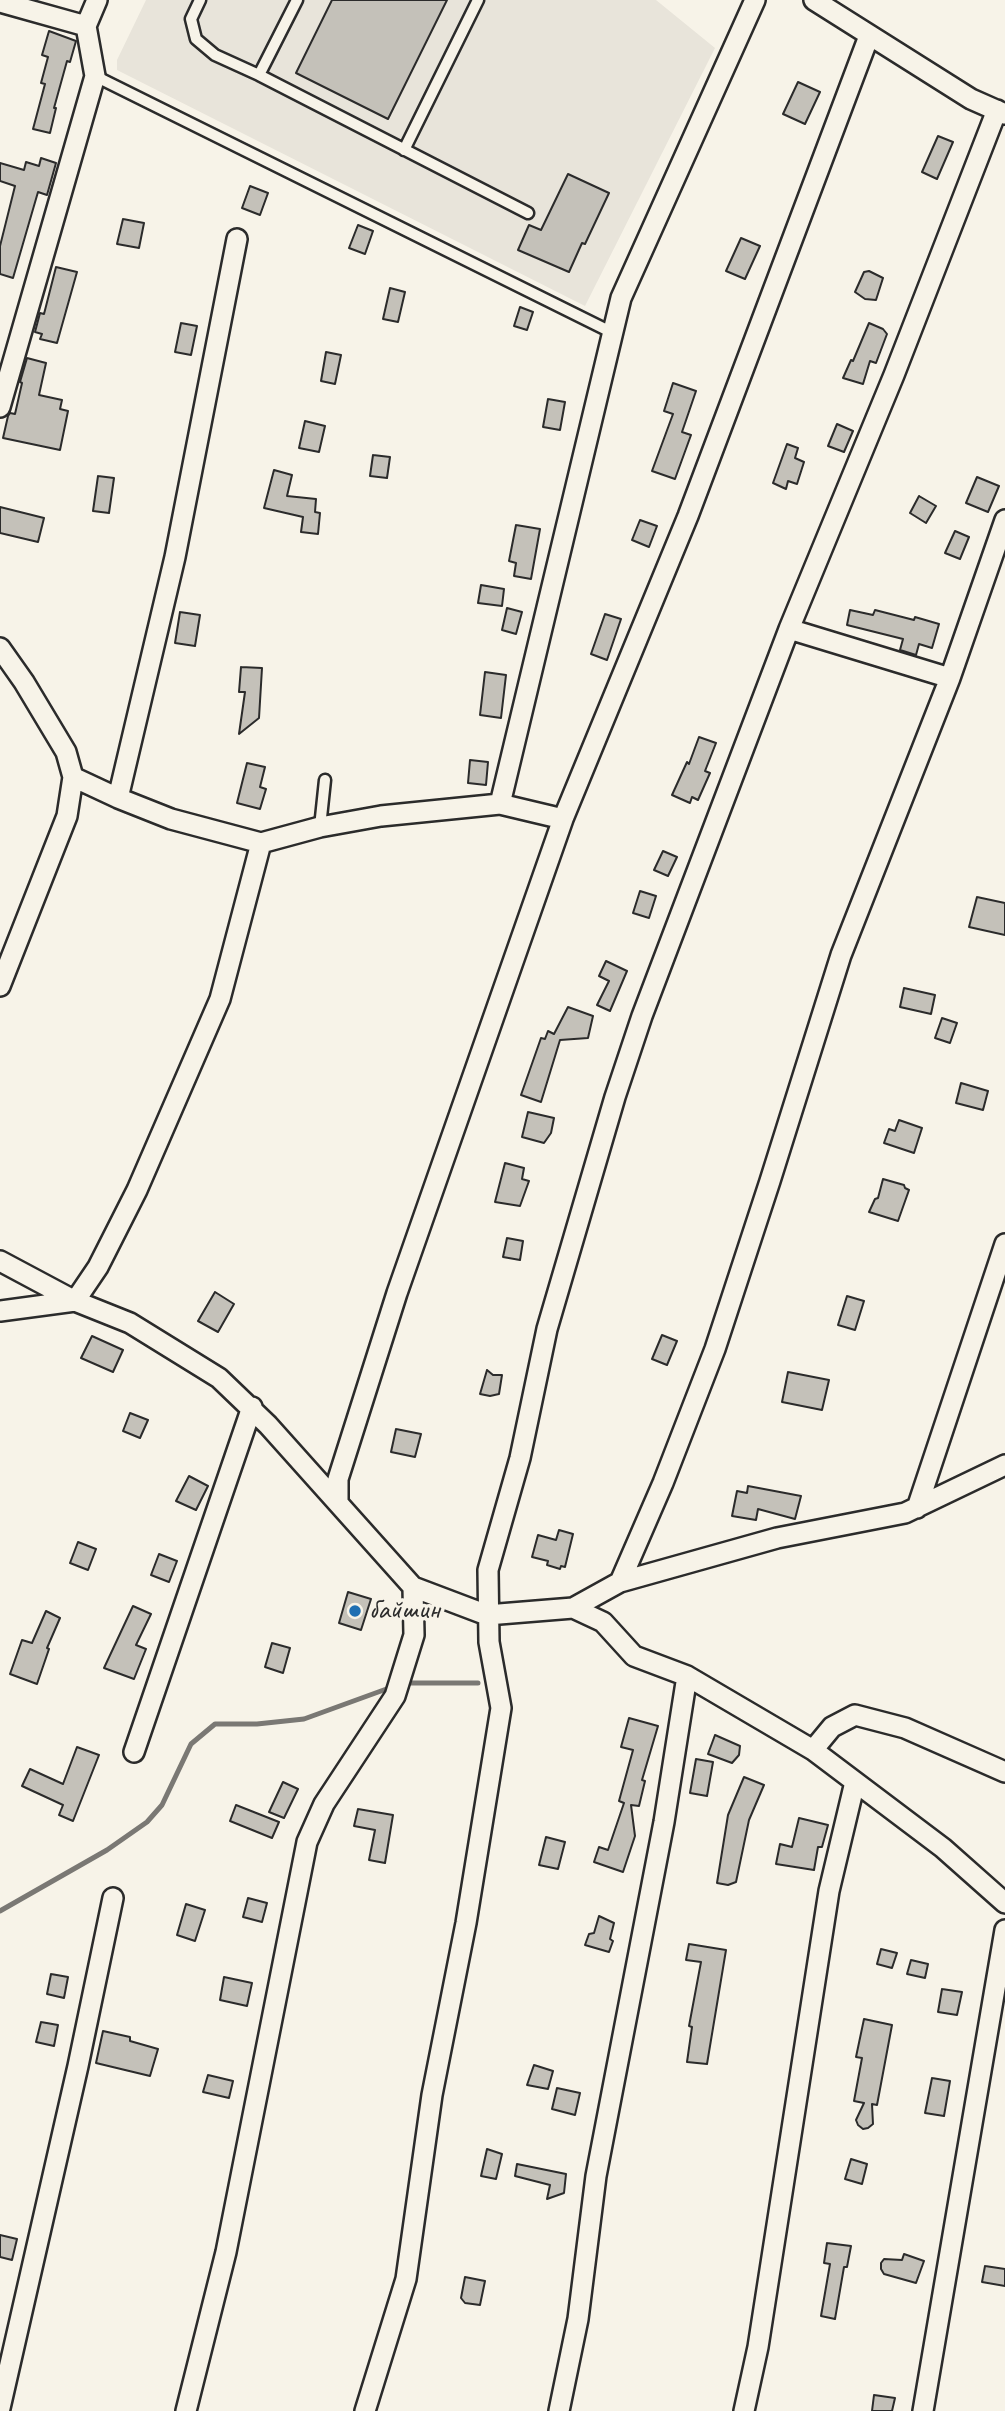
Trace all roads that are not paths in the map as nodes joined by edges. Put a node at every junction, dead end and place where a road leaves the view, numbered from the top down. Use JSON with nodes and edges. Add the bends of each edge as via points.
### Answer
{"nodes":[{"id":1,"x":97,"y":0,"type":"edge"},
{"id":2,"x":200,"y":0,"type":"edge"},
{"id":3,"x":297,"y":0,"type":"edge"},
{"id":4,"x":478,"y":0,"type":"edge"},
{"id":5,"x":755,"y":0,"type":"edge"},
{"id":6,"x":814,"y":0,"type":"edge"},
{"id":7,"x":0,"y":2,"type":"edge"},
{"id":8,"x":86,"y":26,"type":"junction"},
{"id":9,"x":869,"y":36,"type":"junction"},
{"id":10,"x":260,"y":75,"type":"junction"},
{"id":11,"x":95,"y":76,"type":"junction"},
{"id":12,"x":1001,"y":112,"type":"edge"},
{"id":13,"x":404,"y":150,"type":"junction"},
{"id":14,"x":528,"y":213,"type":"dead end"},
{"id":15,"x":237,"y":239,"type":"dead end"},
{"id":16,"x":613,"y":333,"type":"junction"},
{"id":17,"x":0,"y":407,"type":"edge"},
{"id":18,"x":1005,"y":520,"type":"edge"},
{"id":19,"x":789,"y":629,"type":"junction"},
{"id":20,"x":0,"y":648,"type":"edge"},
{"id":21,"x":950,"y":677,"type":"junction"},
{"id":22,"x":73,"y":776,"type":"junction"},
{"id":23,"x":326,"y":780,"type":"dead end"},
{"id":24,"x":118,"y":798,"type":"junction"},
{"id":25,"x":500,"y":804,"type":"junction"},
{"id":26,"x":563,"y":819,"type":"junction"},
{"id":27,"x":320,"y":827,"type":"junction"},
{"id":28,"x":261,"y":844,"type":"junction"},
{"id":29,"x":0,"y":986,"type":"edge"},
{"id":30,"x":1005,"y":1244,"type":"edge"},
{"id":31,"x":0,"y":1261,"type":"edge"},
{"id":32,"x":75,"y":1301,"type":"junction"},
{"id":33,"x":0,"y":1311,"type":"edge"},
{"id":34,"x":252,"y":1408,"type":"junction"},
{"id":35,"x":1005,"y":1465,"type":"edge"},
{"id":36,"x":338,"y":1503,"type":"junction"},
{"id":37,"x":917,"y":1508,"type":"junction"},
{"id":38,"x":620,"y":1582,"type":"junction"},
{"id":39,"x":413,"y":1587,"type":"junction"},
{"id":40,"x":573,"y":1608,"type":"junction"},
{"id":41,"x":487,"y":1615,"type":"junction"},
{"id":42,"x":687,"y":1676,"type":"junction"},
{"id":43,"x":813,"y":1750,"type":"junction"},
{"id":44,"x":134,"y":1752,"type":"dead end"},
{"id":45,"x":1005,"y":1772,"type":"edge"},
{"id":46,"x":855,"y":1782,"type":"junction"},
{"id":47,"x":113,"y":1898,"type":"dead end"},
{"id":48,"x":1005,"y":1903,"type":"edge"},
{"id":49,"x":1005,"y":1930,"type":"edge"},
{"id":50,"x":0,"y":2408,"type":"edge"},
{"id":51,"x":186,"y":2411,"type":"edge"},
{"id":52,"x":365,"y":2411,"type":"edge"},
{"id":53,"x":559,"y":2411,"type":"edge"},
{"id":54,"x":744,"y":2411,"type":"edge"},
{"id":55,"x":923,"y":2411,"type":"edge"}],
"edges":[{"from":1,"to":8,"type":"street"},
{"from":2,"to":10,"type":"lane","via":[[191,19],[197,39],[215,55]]},
{"from":3,"to":10,"type":"lane"},
{"from":4,"to":13,"type":"lane"},
{"from":5,"to":16,"type":"street","via":[[621,298]]},
{"from":6,"to":9,"type":"street"},
{"from":7,"to":8,"type":"street"},
{"from":8,"to":11,"type":"street"},
{"from":9,"to":12,"type":"street","via":[[971,99]]},
{"from":9,"to":26,"type":"street","via":[[688,516]]},
{"from":10,"to":13,"type":"lane"},
{"from":11,"to":16,"type":"lane"},
{"from":11,"to":17,"type":"street"},
{"from":12,"to":19,"type":"street"},
{"from":13,"to":14,"type":"lane"},
{"from":15,"to":24,"type":"street","via":[[175,557]]},
{"from":16,"to":25,"type":"street"},
{"from":18,"to":21,"type":"street"},
{"from":19,"to":21,"type":"street"},
{"from":19,"to":41,"type":"street","via":[[615,1097],[547,1329],[520,1458],[488,1570]]},
{"from":20,"to":22,"type":"street","via":[[66,752]]},
{"from":21,"to":38,"type":"street","via":[[841,955],[715,1349]]},
{"from":22,"to":24,"type":"street"},
{"from":22,"to":29,"type":"street","via":[[66,816]]},
{"from":23,"to":27,"type":"lane"},
{"from":24,"to":28,"type":"street"},
{"from":25,"to":26,"type":"street"},
{"from":25,"to":27,"type":"street"},
{"from":26,"to":36,"type":"street","via":[[397,1293],[338,1479]]},
{"from":27,"to":28,"type":"street"},
{"from":28,"to":32,"type":"street","via":[[220,999],[137,1190],[98,1268]]},
{"from":30,"to":37,"type":"street"},
{"from":31,"to":32,"type":"street"},
{"from":32,"to":33,"type":"street"},
{"from":32,"to":34,"type":"street","via":[[130,1323],[219,1378]]},
{"from":34,"to":36,"type":"street"},
{"from":34,"to":44,"type":"street"},
{"from":35,"to":37,"type":"street"},
{"from":36,"to":39,"type":"street"},
{"from":37,"to":38,"type":"street","via":[[776,1538]]},
{"from":38,"to":40,"type":"street"},
{"from":39,"to":41,"type":"street"},
{"from":39,"to":51,"type":"street","via":[[414,1635],[395,1696],[324,1804],[307,1842],[226,2252]]},
{"from":40,"to":41,"type":"street"},
{"from":40,"to":42,"type":"street","via":[[603,1622],[634,1656]]},
{"from":41,"to":52,"type":"street","via":[[501,1708],[432,2095],[406,2279]]},
{"from":42,"to":43,"type":"street"},
{"from":42,"to":53,"type":"street","via":[[664,1822],[596,2176],[578,2319]]},
{"from":43,"to":45,"type":"street","via":[[832,1727],[855,1715],[905,1728]]},
{"from":43,"to":46,"type":"street"},
{"from":46,"to":48,"type":"street","via":[[943,1848]]},
{"from":46,"to":54,"type":"street","via":[[828,1891],[758,2347]]},
{"from":47,"to":50,"type":"street"},
{"from":49,"to":55,"type":"street"}]}
